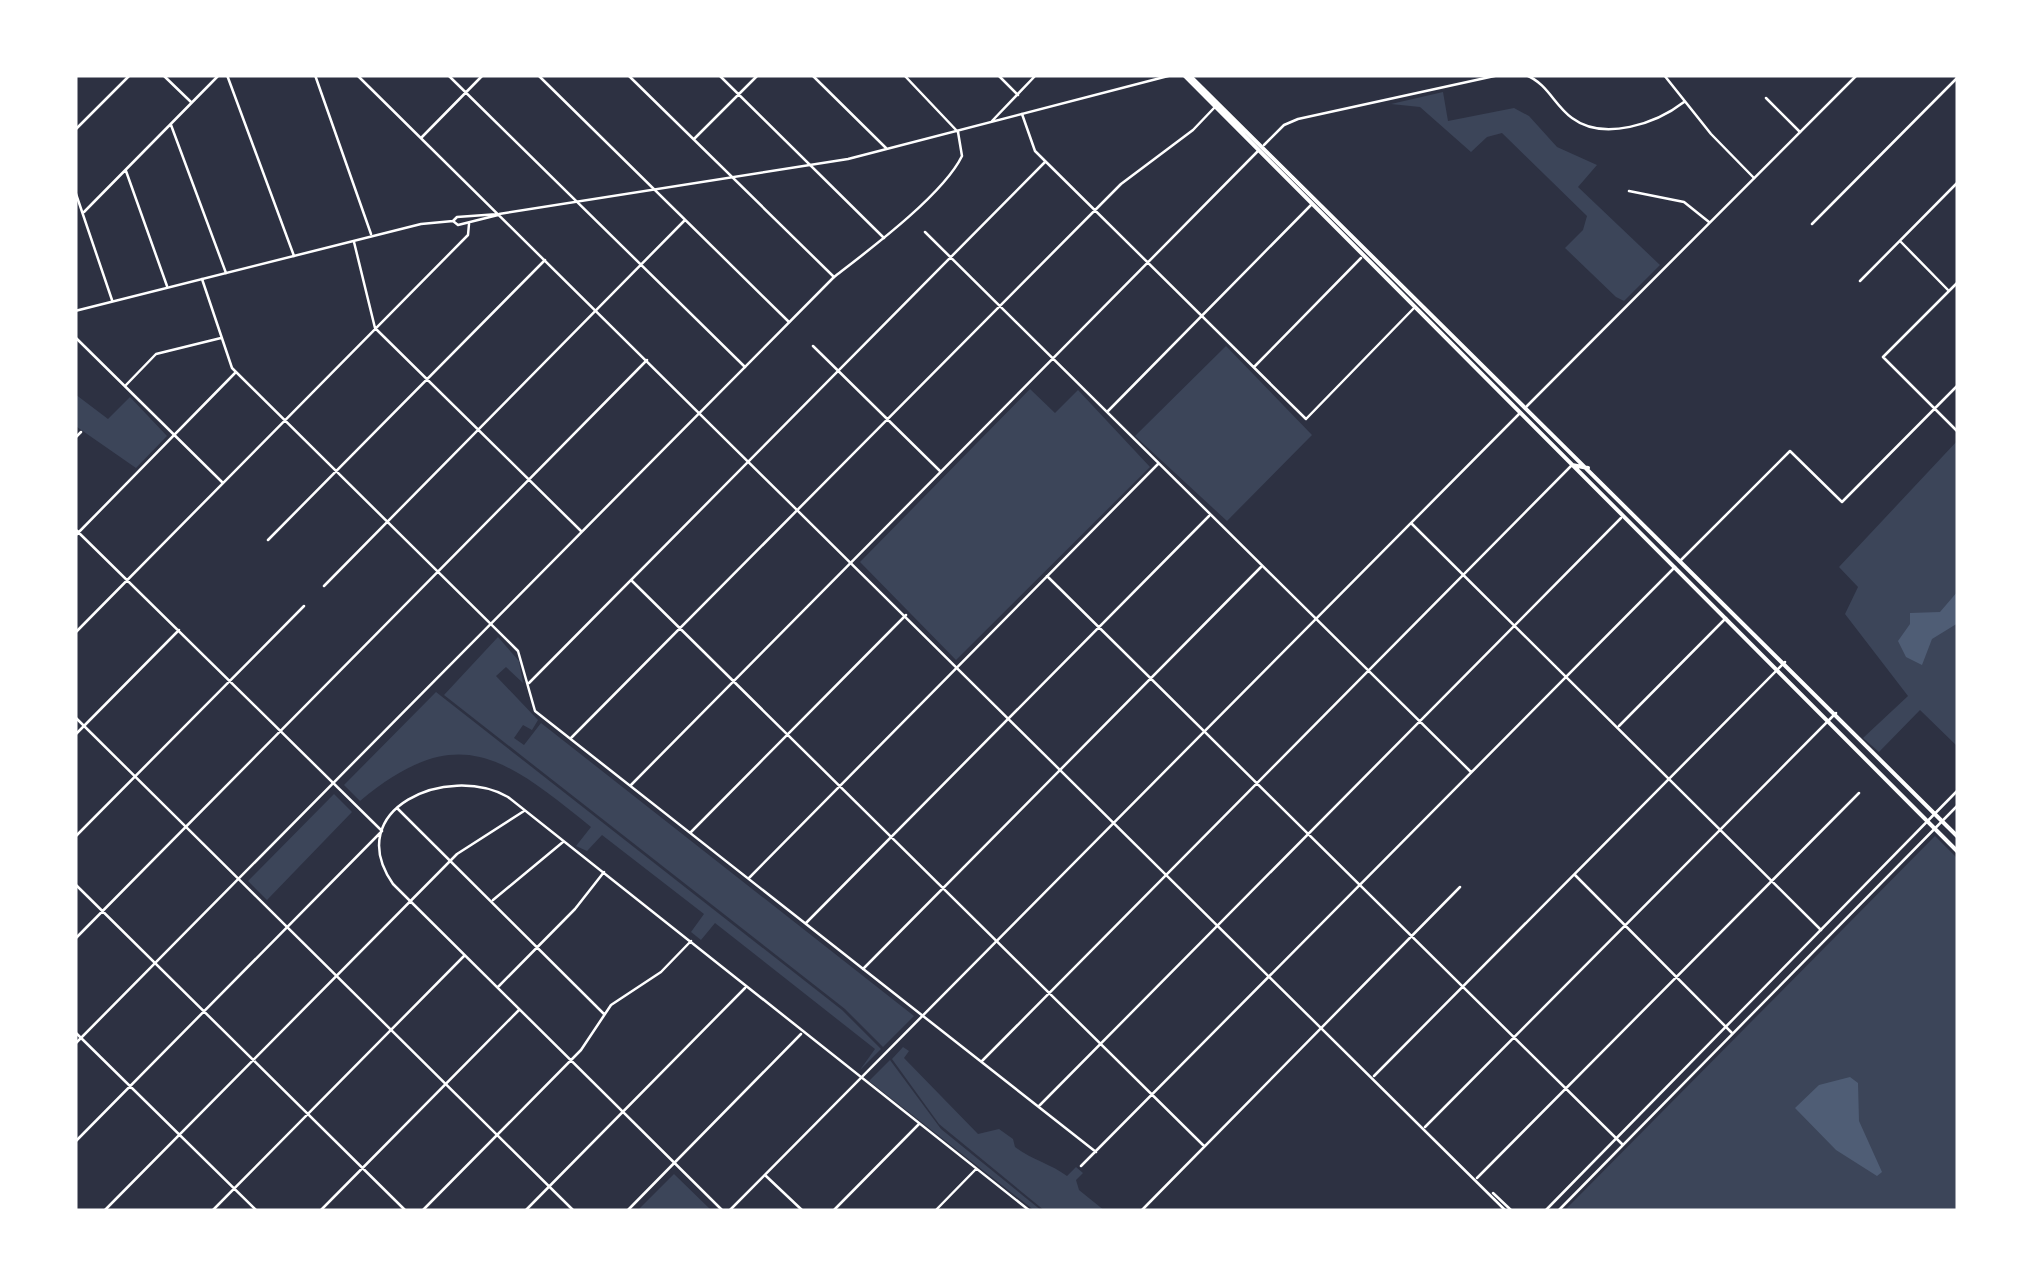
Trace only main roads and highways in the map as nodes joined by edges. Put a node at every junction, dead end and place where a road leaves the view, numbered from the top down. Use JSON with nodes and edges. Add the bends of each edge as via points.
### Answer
{"nodes":[{"id":1,"x":1186,"y":75,"type":"edge"},
{"id":2,"x":1202,"y":75,"type":"edge"},
{"id":3,"x":1202,"y":85,"type":"junction"},
{"id":4,"x":1572,"y":465,"type":"junction"},
{"id":5,"x":1588,"y":468,"type":"junction"},
{"id":6,"x":1958,"y":837,"type":"edge"},
{"id":7,"x":1958,"y":852,"type":"edge"}],
"edges":[{"from":1,"to":3,"type":"main road"},
{"from":1,"to":4,"type":"main road"},
{"from":2,"to":3,"type":"main road"},
{"from":3,"to":5,"type":"main road"},
{"from":4,"to":5,"type":"main road"},
{"from":4,"to":7,"type":"main road"},
{"from":5,"to":6,"type":"main road"}]}
